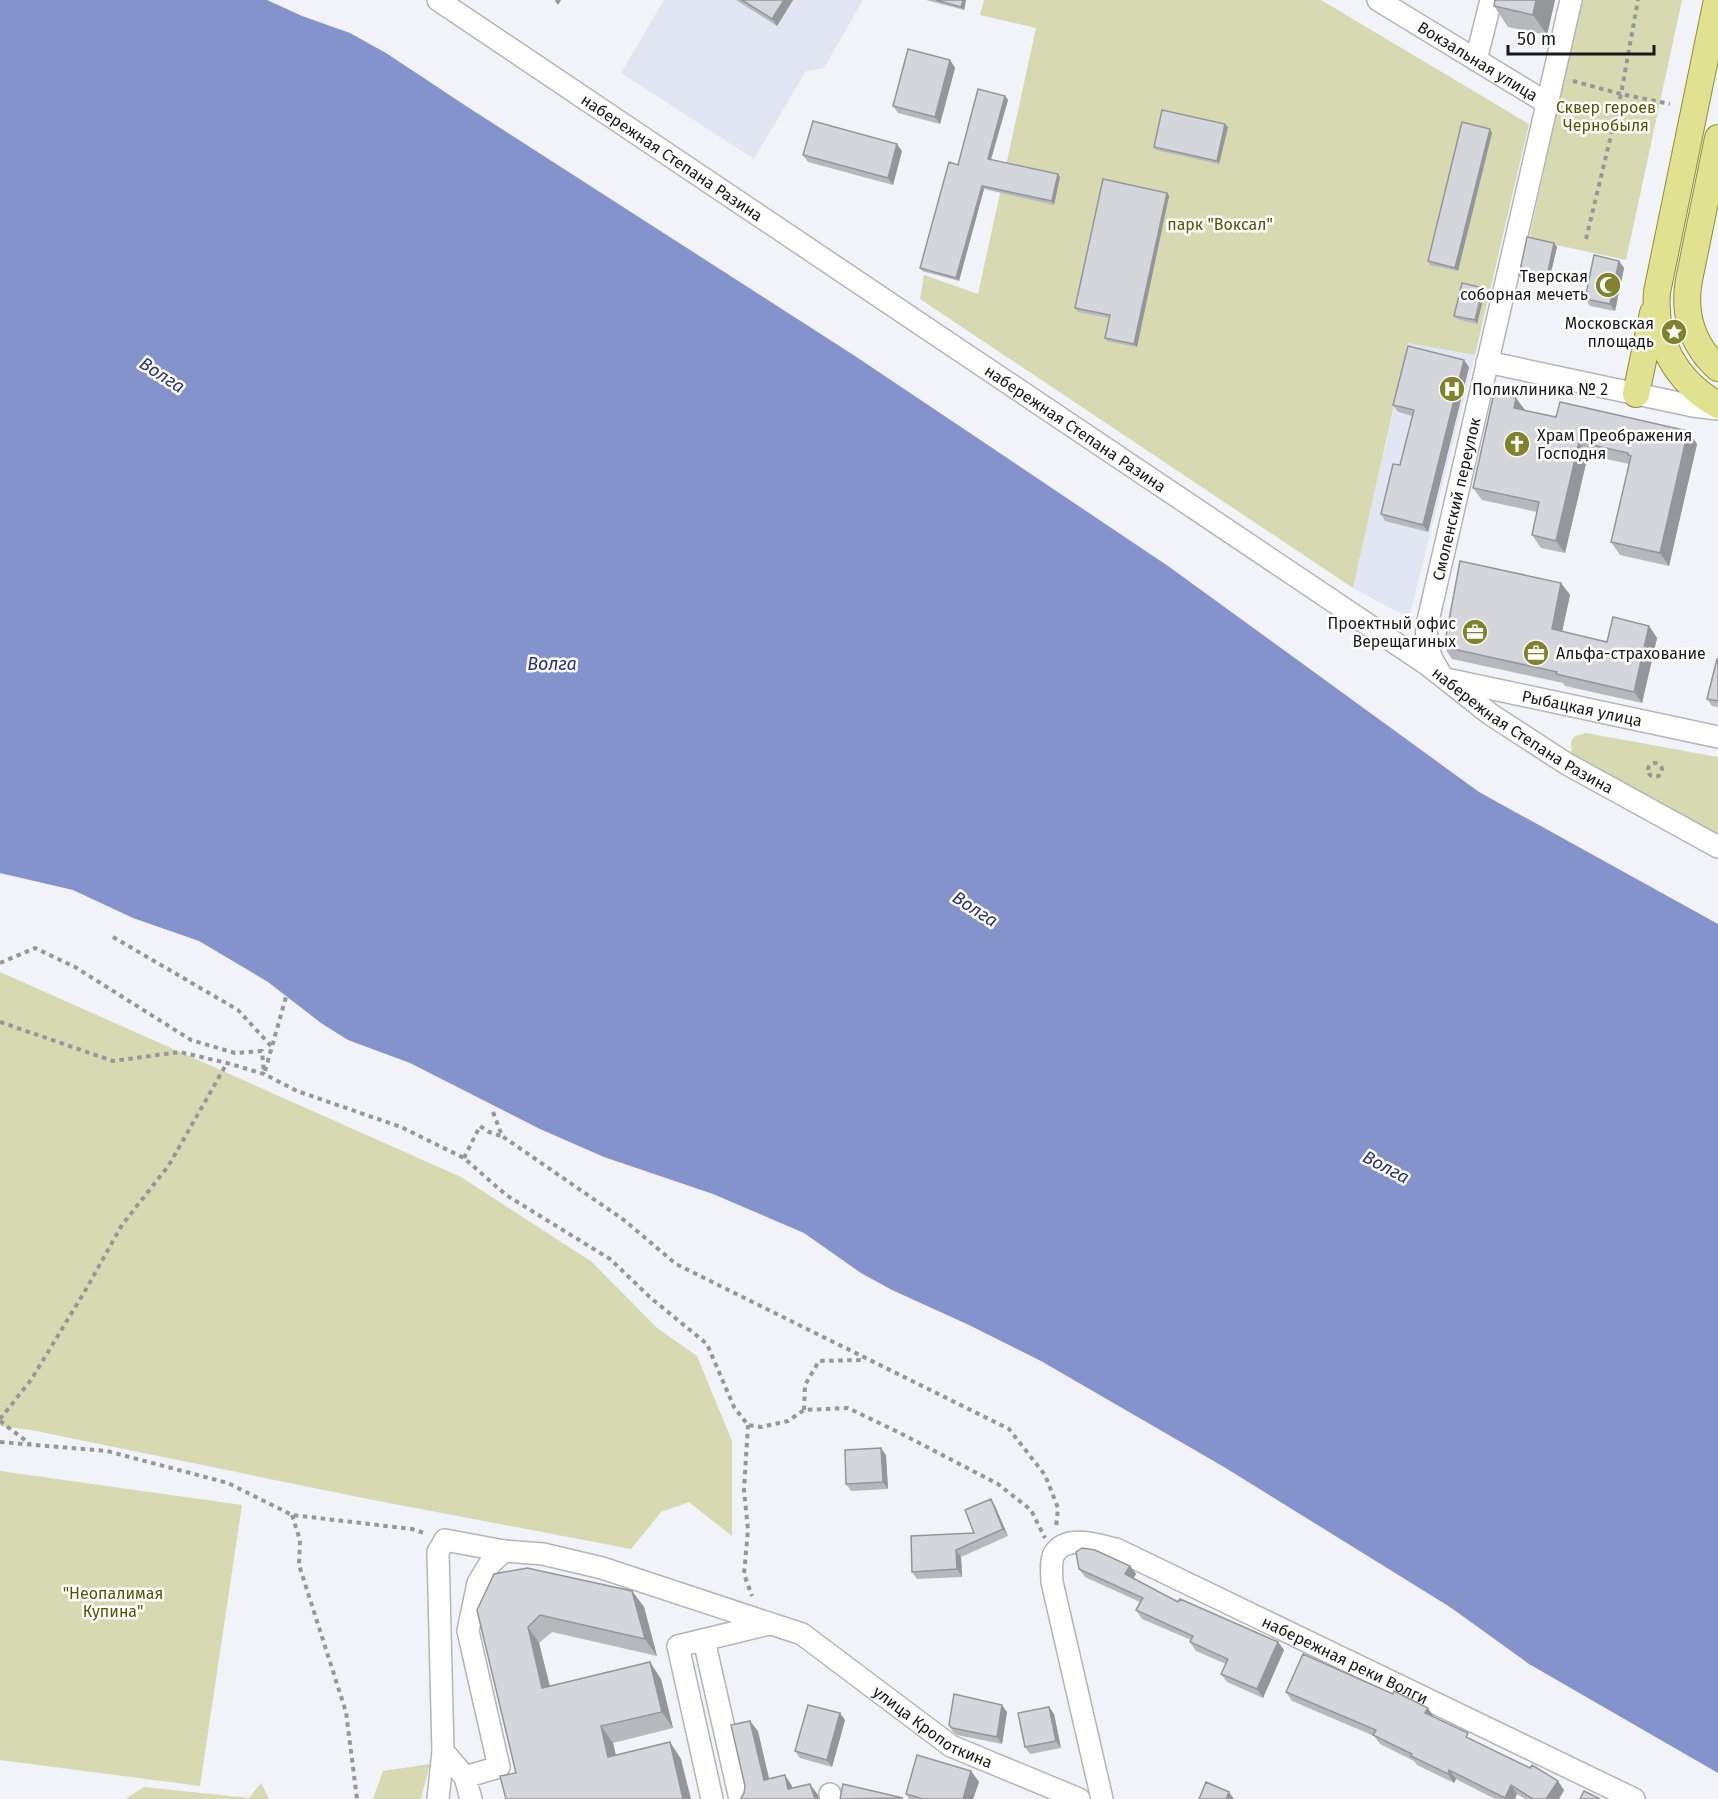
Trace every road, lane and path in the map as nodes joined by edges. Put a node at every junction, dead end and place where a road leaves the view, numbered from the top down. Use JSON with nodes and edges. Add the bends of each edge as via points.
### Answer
{"nodes":[{"id":1,"x":438,"y":0,"type":"edge"},
{"id":2,"x":1378,"y":0,"type":"edge"},
{"id":3,"x":1491,"y":0,"type":"edge"},
{"id":4,"x":1571,"y":0,"type":"edge"},
{"id":5,"x":1638,"y":0,"type":"edge"},
{"id":6,"x":1718,"y":0,"type":"edge"},
{"id":7,"x":1476,"y":60,"type":"junction"},
{"id":8,"x":1554,"y":76,"type":"junction"},
{"id":9,"x":1621,"y":94,"type":"junction"},
{"id":10,"x":1547,"y":103,"type":"junction"},
{"id":11,"x":1670,"y":104,"type":"dead end"},
{"id":12,"x":1718,"y":138,"type":"edge"},
{"id":13,"x":1586,"y":238,"type":"dead end"},
{"id":14,"x":1657,"y":292,"type":"junction"},
{"id":15,"x":1487,"y":362,"type":"junction"},
{"id":16,"x":1718,"y":368,"type":"edge"},
{"id":17,"x":1636,"y":394,"type":"junction"},
{"id":18,"x":1718,"y":407,"type":"edge"},
{"id":19,"x":1445,"y":679,"type":"junction"},
{"id":20,"x":1718,"y":737,"type":"edge"},
{"id":21,"x":1718,"y":847,"type":"edge"},
{"id":22,"x":112,"y":937,"type":"dead end"},
{"id":23,"x":0,"y":963,"type":"edge"},
{"id":24,"x":286,"y":997,"type":"dead end"},
{"id":25,"x":0,"y":1022,"type":"edge"},
{"id":26,"x":272,"y":1047,"type":"junction"},
{"id":27,"x":227,"y":1063,"type":"junction"},
{"id":28,"x":264,"y":1074,"type":"junction"},
{"id":29,"x":493,"y":1112,"type":"dead end"},
{"id":30,"x":502,"y":1136,"type":"junction"},
{"id":31,"x":464,"y":1158,"type":"junction"},
{"id":32,"x":867,"y":1360,"type":"junction"},
{"id":33,"x":804,"y":1410,"type":"junction"},
{"id":34,"x":0,"y":1420,"type":"edge"},
{"id":35,"x":748,"y":1425,"type":"junction"},
{"id":36,"x":0,"y":1442,"type":"edge"},
{"id":37,"x":32,"y":1445,"type":"junction"},
{"id":38,"x":292,"y":1515,"type":"junction"},
{"id":39,"x":445,"y":1540,"type":"junction"},
{"id":40,"x":504,"y":1551,"type":"junction"},
{"id":41,"x":1053,"y":1556,"type":"junction"},
{"id":42,"x":1458,"y":1598,"type":"dead end"},
{"id":43,"x":1450,"y":1607,"type":"dead end"},
{"id":44,"x":770,"y":1624,"type":"junction"},
{"id":45,"x":704,"y":1640,"type":"junction"},
{"id":46,"x":443,"y":1751,"type":"junction"},
{"id":47,"x":465,"y":1777,"type":"junction"},
{"id":48,"x":357,"y":1799,"type":"edge"},
{"id":49,"x":438,"y":1799,"type":"edge"},
{"id":50,"x":471,"y":1799,"type":"edge"},
{"id":51,"x":712,"y":1799,"type":"edge"},
{"id":52,"x":740,"y":1799,"type":"edge"},
{"id":53,"x":1079,"y":1799,"type":"edge"},
{"id":54,"x":1102,"y":1799,"type":"edge"},
{"id":55,"x":1634,"y":1799,"type":"edge"}],
"edges":[{"from":1,"to":19,"type":"street","name":"набережная Степана Разина"},
{"from":2,"to":7,"type":"street","name":"Вокзальная улица"},
{"from":3,"to":7,"type":"street"},
{"from":4,"to":8,"type":"street","name":"Смоленский переулок"},
{"from":5,"to":9,"type":"path"},
{"from":6,"to":14,"type":"main road"},
{"from":7,"to":10,"type":"street","name":"Вокзальная улица"},
{"from":8,"to":9,"type":"path"},
{"from":8,"to":10,"type":"street","name":"Смоленский переулок"},
{"from":9,"to":11,"type":"path"},
{"from":9,"to":13,"type":"path"},
{"from":10,"to":15,"type":"street","name":"Смоленский переулок"},
{"from":12,"to":16,"type":"main road","via":[[1687,301],[1694,335]]},
{"from":14,"to":17,"type":"main road"},
{"from":14,"to":18,"type":"main road","via":[[1658,328],[1671,361],[1694,389]]},
{"from":15,"to":17,"type":"street"},
{"from":15,"to":19,"type":"street","name":"Смоленский переулок","via":[[1426,632],[1430,657]]},
{"from":17,"to":18,"type":"street"},
{"from":19,"to":20,"type":"street","name":"Рыбацкая улица"},
{"from":19,"to":21,"type":"street","name":"набережная Степана Разина","via":[[1567,764]]},
{"from":22,"to":26,"type":"path","via":[[238,1010]]},
{"from":23,"to":28,"type":"path","via":[[35,948],[75,967],[191,1040],[235,1053],[262,1051]]},
{"from":24,"to":26,"type":"path"},
{"from":25,"to":27,"type":"path","via":[[112,1061],[180,1052]]},
{"from":26,"to":28,"type":"path"},
{"from":27,"to":28,"type":"path"},
{"from":27,"to":34,"type":"path","via":[[169,1165],[123,1225],[31,1380]]},
{"from":28,"to":31,"type":"path","via":[[297,1091],[402,1127]]},
{"from":29,"to":30,"type":"path"},
{"from":30,"to":31,"type":"path","via":[[480,1126]]},
{"from":30,"to":32,"type":"path","via":[[624,1220],[676,1264]]},
{"from":31,"to":35,"type":"path","via":[[506,1195],[610,1259],[707,1344],[734,1407]]},
{"from":32,"to":33,"type":"path","via":[[819,1361],[805,1384]]},
{"from":32,"to":41,"type":"path","via":[[1009,1429],[1045,1475],[1058,1508]]},
{"from":33,"to":35,"type":"path","via":[[788,1421],[761,1427]]},
{"from":33,"to":41,"type":"path","via":[[848,1408],[998,1484],[1031,1510]]},
{"from":34,"to":37,"type":"path"},
{"from":35,"to":44,"type":"path","via":[[744,1574],[751,1596]]},
{"from":36,"to":37,"type":"path"},
{"from":37,"to":38,"type":"path","via":[[106,1451],[228,1483]]},
{"from":38,"to":39,"type":"path","via":[[412,1528]]},
{"from":38,"to":48,"type":"path","via":[[300,1540],[299,1565],[346,1712]]},
{"from":39,"to":40,"type":"street","name":"улица Кропоткина"},
{"from":39,"to":46,"type":"street","via":[[438,1552]]},
{"from":40,"to":44,"type":"street","name":"улица Кропоткина","via":[[543,1554],[602,1568]]},
{"from":40,"to":47,"type":"street","via":[[478,1583],[468,1631],[499,1767]]},
{"from":41,"to":54,"type":"street","via":[[1052,1582]]},
{"from":41,"to":55,"type":"street","name":"набережная реки Волги","via":[[1061,1546],[1072,1543],[1116,1549]]},
{"from":42,"to":43,"type":"path"},
{"from":44,"to":45,"type":"street"},
{"from":44,"to":53,"type":"street","name":"улица Кропоткина","via":[[801,1634],[951,1746]]},
{"from":45,"to":51,"type":"street","via":[[678,1646]]},
{"from":45,"to":52,"type":"street"},
{"from":46,"to":47,"type":"street"},
{"from":46,"to":49,"type":"street"},
{"from":47,"to":50,"type":"street"}]}
